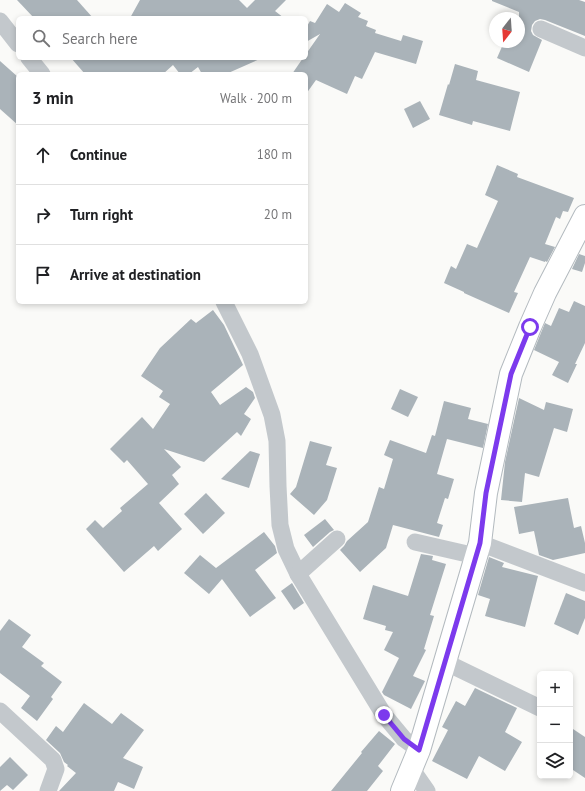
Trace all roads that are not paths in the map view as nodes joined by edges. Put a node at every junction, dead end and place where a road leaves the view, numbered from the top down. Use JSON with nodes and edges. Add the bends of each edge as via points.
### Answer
{"nodes":[{"id":1,"x":0,"y":21,"type":"edge"},
{"id":2,"x":541,"y":29,"type":"dead end"},
{"id":3,"x":16,"y":41,"type":"edge"},
{"id":4,"x":585,"y":48,"type":"edge"},
{"id":5,"x":32,"y":60,"type":"edge"},
{"id":6,"x":40,"y":72,"type":"edge"},
{"id":7,"x":585,"y":216,"type":"edge"},
{"id":8,"x":225,"y":304,"type":"edge"},
{"id":9,"x":337,"y":539,"type":"dead end"},
{"id":10,"x":415,"y":542,"type":"dead end"},
{"id":11,"x":478,"y":550,"type":"junction"},
{"id":12,"x":298,"y":574,"type":"junction"},
{"id":13,"x":585,"y":583,"type":"edge"},
{"id":14,"x":445,"y":662,"type":"junction"},
{"id":15,"x":538,"y":707,"type":"edge"},
{"id":16,"x":0,"y":711,"type":"edge"},
{"id":17,"x":415,"y":759,"type":"junction"},
{"id":18,"x":48,"y":791,"type":"edge"},
{"id":19,"x":402,"y":791,"type":"edge"},
{"id":20,"x":427,"y":791,"type":"edge"}],
"edges":[{"from":1,"to":3,"type":"street"},
{"from":2,"to":4,"type":"street"},
{"from":5,"to":6,"type":"street"},
{"from":7,"to":11,"type":"street","via":[[545,293],[511,374],[486,493]]},
{"from":8,"to":12,"type":"street","via":[[250,354],[272,415],[277,441],[280,525],[286,548]]},
{"from":9,"to":12,"type":"street"},
{"from":10,"to":11,"type":"street"},
{"from":11,"to":13,"type":"street"},
{"from":11,"to":14,"type":"street"},
{"from":12,"to":17,"type":"street","via":[[384,715],[404,739]]},
{"from":14,"to":15,"type":"street"},
{"from":14,"to":17,"type":"street"},
{"from":16,"to":18,"type":"street","via":[[53,760],[56,769]]},
{"from":17,"to":19,"type":"street"},
{"from":17,"to":20,"type":"street"}]}
